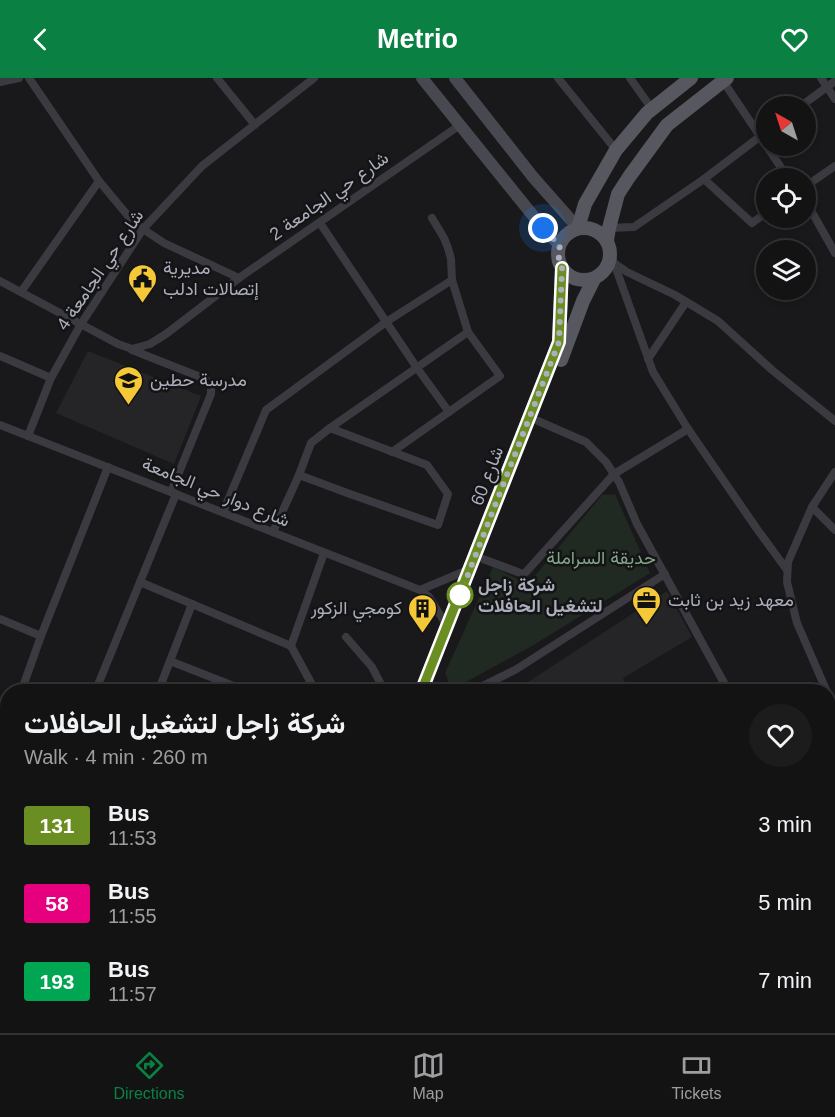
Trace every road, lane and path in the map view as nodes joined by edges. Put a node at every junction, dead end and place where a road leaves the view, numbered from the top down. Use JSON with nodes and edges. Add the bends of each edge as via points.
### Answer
{"nodes":[{"id":1,"x":19,"y":78,"type":"edge"},
{"id":2,"x":29,"y":78,"type":"edge"},
{"id":3,"x":217,"y":78,"type":"edge"},
{"id":4,"x":422,"y":78,"type":"edge"},
{"id":5,"x":455,"y":78,"type":"edge"},
{"id":6,"x":558,"y":78,"type":"edge"},
{"id":7,"x":630,"y":78,"type":"edge"},
{"id":8,"x":691,"y":78,"type":"edge"},
{"id":9,"x":820,"y":78,"type":"edge"},
{"id":10,"x":311,"y":79,"type":"edge"},
{"id":11,"x":725,"y":80,"type":"edge"},
{"id":12,"x":835,"y":81,"type":"edge"},
{"id":13,"x":0,"y":82,"type":"edge"},
{"id":14,"x":826,"y":87,"type":"junction"},
{"id":15,"x":814,"y":96,"type":"edge"},
{"id":16,"x":835,"y":99,"type":"edge"},
{"id":17,"x":652,"y":109,"type":"junction"},
{"id":18,"x":756,"y":124,"type":"edge"},
{"id":19,"x":255,"y":125,"type":"junction"},
{"id":20,"x":460,"y":125,"type":"junction"},
{"id":21,"x":756,"y":139,"type":"edge"},
{"id":22,"x":615,"y":150,"type":"junction"},
{"id":23,"x":835,"y":166,"type":"edge"},
{"id":24,"x":704,"y":179,"type":"junction"},
{"id":25,"x":816,"y":179,"type":"edge"},
{"id":26,"x":99,"y":181,"type":"junction"},
{"id":27,"x":596,"y":184,"type":"junction"},
{"id":28,"x":618,"y":194,"type":"junction"},
{"id":29,"x":432,"y":218,"type":"dead end"},
{"id":30,"x":816,"y":219,"type":"edge"},
{"id":31,"x":756,"y":221,"type":"edge"},
{"id":32,"x":320,"y":223,"type":"junction"},
{"id":33,"x":578,"y":228,"type":"junction"},
{"id":34,"x":143,"y":229,"type":"junction"},
{"id":35,"x":608,"y":239,"type":"junction"},
{"id":36,"x":560,"y":246,"type":"junction"},
{"id":37,"x":835,"y":253,"type":"edge"},
{"id":38,"x":614,"y":263,"type":"junction"},
{"id":39,"x":562,"y":268,"type":"junction"},
{"id":40,"x":239,"y":278,"type":"junction"},
{"id":41,"x":594,"y":279,"type":"junction"},
{"id":42,"x":452,"y":280,"type":"junction"},
{"id":43,"x":0,"y":281,"type":"edge"},
{"id":44,"x":21,"y":292,"type":"junction"},
{"id":45,"x":686,"y":302,"type":"junction"},
{"id":46,"x":386,"y":322,"type":"junction"},
{"id":47,"x":81,"y":324,"type":"junction"},
{"id":48,"x":468,"y":332,"type":"junction"},
{"id":49,"x":132,"y":349,"type":"junction"},
{"id":50,"x":0,"y":356,"type":"edge"},
{"id":51,"x":648,"y":359,"type":"junction"},
{"id":52,"x":417,"y":368,"type":"junction"},
{"id":53,"x":51,"y":378,"type":"junction"},
{"id":54,"x":449,"y":412,"type":"junction"},
{"id":55,"x":537,"y":421,"type":"junction"},
{"id":56,"x":835,"y":421,"type":"edge"},
{"id":57,"x":0,"y":425,"type":"edge"},
{"id":58,"x":330,"y":429,"type":"junction"},
{"id":59,"x":687,"y":429,"type":"junction"},
{"id":60,"x":28,"y":436,"type":"junction"},
{"id":61,"x":392,"y":452,"type":"junction"},
{"id":62,"x":108,"y":467,"type":"junction"},
{"id":63,"x":835,"y":472,"type":"edge"},
{"id":64,"x":614,"y":474,"type":"junction"},
{"id":65,"x":299,"y":475,"type":"junction"},
{"id":66,"x":173,"y":493,"type":"junction"},
{"id":67,"x":812,"y":507,"type":"junction"},
{"id":68,"x":223,"y":512,"type":"junction"},
{"id":69,"x":835,"y":530,"type":"edge"},
{"id":70,"x":273,"y":532,"type":"junction"},
{"id":71,"x":324,"y":553,"type":"junction"},
{"id":72,"x":483,"y":560,"type":"junction"},
{"id":73,"x":470,"y":569,"type":"junction"},
{"id":74,"x":787,"y":570,"type":"junction"},
{"id":75,"x":665,"y":574,"type":"junction"},
{"id":76,"x":141,"y":582,"type":"junction"},
{"id":77,"x":420,"y":590,"type":"junction"},
{"id":78,"x":192,"y":604,"type":"junction"},
{"id":79,"x":0,"y":619,"type":"edge"},
{"id":80,"x":447,"y":626,"type":"junction"},
{"id":81,"x":41,"y":636,"type":"junction"},
{"id":82,"x":346,"y":637,"type":"dead end"},
{"id":83,"x":291,"y":646,"type":"junction"},
{"id":84,"x":170,"y":661,"type":"junction"},
{"id":85,"x":24,"y":684,"type":"edge"},
{"id":86,"x":98,"y":684,"type":"edge"},
{"id":87,"x":161,"y":684,"type":"edge"},
{"id":88,"x":229,"y":684,"type":"edge"},
{"id":89,"x":312,"y":684,"type":"edge"},
{"id":90,"x":381,"y":684,"type":"edge"},
{"id":91,"x":424,"y":684,"type":"edge"},
{"id":92,"x":434,"y":684,"type":"edge"},
{"id":93,"x":486,"y":684,"type":"edge"},
{"id":94,"x":725,"y":684,"type":"edge"},
{"id":95,"x":824,"y":684,"type":"edge"}],
"edges":[{"from":1,"to":13,"type":"street"},
{"from":2,"to":26,"type":"street"},
{"from":3,"to":19,"type":"street"},
{"from":4,"to":20,"type":"main road"},
{"from":5,"to":33,"type":"main road","via":[[532,177]]},
{"from":6,"to":22,"type":"street"},
{"from":7,"to":17,"type":"street"},
{"from":8,"to":17,"type":"main road"},
{"from":9,"to":14,"type":"street"},
{"from":10,"to":19,"type":"street","name":"شارع حي الجامعة 4"},
{"from":11,"to":18,"type":"street"},
{"from":11,"to":28,"type":"main road","via":[[667,125]]},
{"from":12,"to":14,"type":"street"},
{"from":14,"to":15,"type":"street"},
{"from":14,"to":16,"type":"street"},
{"from":17,"to":22,"type":"main road"},
{"from":19,"to":34,"type":"street","name":"شارع حي الجامعة 4","via":[[202,166]]},
{"from":20,"to":32,"type":"street","name":"شارع حي الجامعة 2"},
{"from":20,"to":36,"type":"main road"},
{"from":21,"to":24,"type":"street"},
{"from":22,"to":27,"type":"main road"},
{"from":23,"to":25,"type":"street"},
{"from":24,"to":31,"type":"street","via":[[752,224]]},
{"from":24,"to":35,"type":"street","via":[[633,227]]},
{"from":26,"to":34,"type":"street"},
{"from":26,"to":44,"type":"street"},
{"from":27,"to":28,"type":"main road"},
{"from":27,"to":33,"type":"main road"},
{"from":28,"to":35,"type":"main road"},
{"from":29,"to":42,"type":"street","via":[[448,248]]},
{"from":30,"to":37,"type":"street"},
{"from":32,"to":40,"type":"street","name":"شارع حي الجامعة 2"},
{"from":32,"to":46,"type":"street"},
{"from":33,"to":35,"type":"main road","via":[[593,229]]},
{"from":33,"to":36,"type":"main road","via":[[567,234]]},
{"from":34,"to":40,"type":"street"},
{"from":34,"to":47,"type":"street","name":"شارع حي الجامعة 4"},
{"from":35,"to":38,"type":"street"},
{"from":35,"to":41,"type":"main road","via":[[608,266]]},
{"from":36,"to":39,"type":"main road","via":[[558,260]]},
{"from":38,"to":45,"type":"street"},
{"from":38,"to":51,"type":"street"},
{"from":39,"to":41,"type":"main road","via":[[576,279]]},
{"from":39,"to":73,"type":"main road","name":"شارع 60","via":[[559,342]]},
{"from":40,"to":49,"type":"street","name":"شارع حي الجامعة 2","via":[[166,334]]},
{"from":41,"to":55,"type":"main road","name":"شارع 60"},
{"from":42,"to":46,"type":"street"},
{"from":42,"to":48,"type":"street"},
{"from":43,"to":44,"type":"street"},
{"from":44,"to":47,"type":"street"},
{"from":45,"to":51,"type":"street"},
{"from":45,"to":56,"type":"street","via":[[718,321]]},
{"from":46,"to":52,"type":"street"},
{"from":46,"to":68,"type":"street","via":[[266,410]]},
{"from":47,"to":49,"type":"street"},
{"from":47,"to":53,"type":"street","name":"شارع حي الجامعة 4"},
{"from":48,"to":52,"type":"street"},
{"from":48,"to":54,"type":"street","via":[[500,376]]},
{"from":49,"to":66,"type":"street","via":[[203,378],[210,386],[211,394]]},
{"from":50,"to":53,"type":"street"},
{"from":51,"to":59,"type":"street"},
{"from":52,"to":54,"type":"street"},
{"from":52,"to":58,"type":"street"},
{"from":53,"to":60,"type":"street","name":"شارع حي الجامعة 4"},
{"from":54,"to":61,"type":"street"},
{"from":55,"to":64,"type":"street","via":[[586,442]]},
{"from":55,"to":72,"type":"main road","name":"شارع 60"},
{"from":57,"to":60,"type":"street","name":"شارع دوار حي الجامعة"},
{"from":58,"to":61,"type":"street"},
{"from":58,"to":65,"type":"street","via":[[311,444]]},
{"from":59,"to":64,"type":"street"},
{"from":59,"to":74,"type":"street"},
{"from":60,"to":62,"type":"street","name":"شارع دوار حي الجامعة"},
{"from":61,"to":65,"type":"street","via":[[427,465],[448,494],[438,525]]},
{"from":62,"to":66,"type":"street","name":"شارع دوار حي الجامعة"},
{"from":62,"to":81,"type":"street"},
{"from":63,"to":67,"type":"street"},
{"from":64,"to":72,"type":"street","via":[[523,574]]},
{"from":64,"to":75,"type":"street"},
{"from":65,"to":70,"type":"street"},
{"from":66,"to":68,"type":"street","name":"شارع دوار حي الجامعة"},
{"from":66,"to":76,"type":"street"},
{"from":67,"to":69,"type":"street"},
{"from":67,"to":74,"type":"street"},
{"from":68,"to":70,"type":"street","name":"شارع دوار حي الجامعة"},
{"from":70,"to":71,"type":"street","name":"شارع دوار حي الجامعة"},
{"from":71,"to":77,"type":"street","name":"شارع دوار حي الجامعة"},
{"from":71,"to":83,"type":"street"},
{"from":72,"to":92,"type":"main road","name":"شارع 60"},
{"from":73,"to":77,"type":"street"},
{"from":73,"to":80,"type":"main road","name":"شارع 60"},
{"from":74,"to":95,"type":"street","via":[[797,623]]},
{"from":75,"to":93,"type":"street","via":[[515,670]]},
{"from":75,"to":94,"type":"street"},
{"from":76,"to":78,"type":"street"},
{"from":76,"to":86,"type":"street"},
{"from":77,"to":80,"type":"street","name":"شارع دوار حي الجامعة"},
{"from":78,"to":83,"type":"street"},
{"from":78,"to":84,"type":"street"},
{"from":79,"to":81,"type":"street"},
{"from":80,"to":91,"type":"main road","name":"شارع 60"},
{"from":81,"to":85,"type":"street"},
{"from":82,"to":90,"type":"street","via":[[372,667]]},
{"from":83,"to":89,"type":"street"},
{"from":84,"to":87,"type":"street"},
{"from":84,"to":88,"type":"street"}]}
